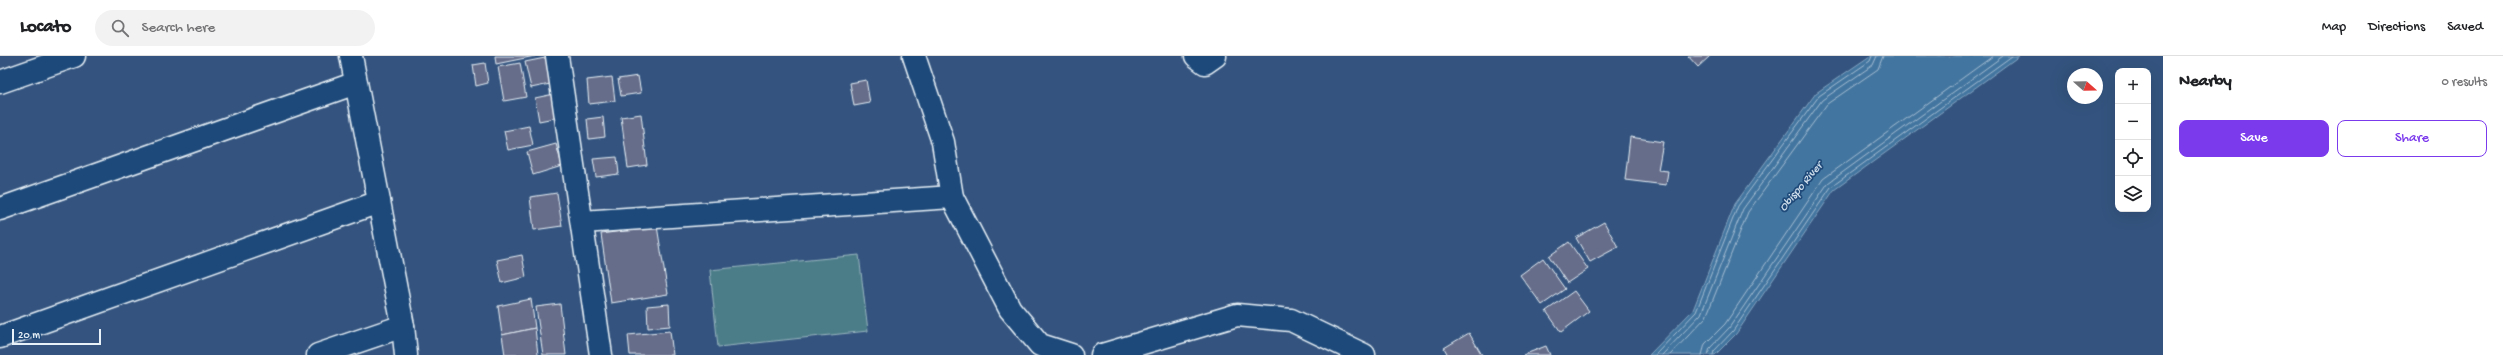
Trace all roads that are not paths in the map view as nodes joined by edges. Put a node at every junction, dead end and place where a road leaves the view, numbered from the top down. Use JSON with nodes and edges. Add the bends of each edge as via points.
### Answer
{"nodes":[{"id":1,"x":74,"y":56,"type":"edge"},
{"id":2,"x":351,"y":56,"type":"edge"},
{"id":3,"x":557,"y":56,"type":"edge"},
{"id":4,"x":914,"y":56,"type":"edge"},
{"id":5,"x":0,"y":82,"type":"edge"},
{"id":6,"x":356,"y":83,"type":"junction"},
{"id":7,"x":952,"y":197,"type":"junction"},
{"id":8,"x":379,"y":202,"type":"junction"},
{"id":9,"x":0,"y":209,"type":"edge"},
{"id":10,"x":582,"y":222,"type":"junction"},
{"id":11,"x":403,"y":326,"type":"junction"},
{"id":12,"x":0,"y":337,"type":"edge"},
{"id":13,"x":318,"y":355,"type":"edge"},
{"id":14,"x":406,"y":355,"type":"edge"},
{"id":15,"x":601,"y":355,"type":"edge"},
{"id":16,"x":1071,"y":355,"type":"edge"},
{"id":17,"x":1102,"y":355,"type":"edge"},
{"id":18,"x":1364,"y":355,"type":"edge"}],
"edges":[{"from":1,"to":5,"type":"street"},
{"from":2,"to":6,"type":"street"},
{"from":3,"to":10,"type":"street"},
{"from":4,"to":7,"type":"street","via":[[943,142]]},
{"from":6,"to":8,"type":"street"},
{"from":6,"to":9,"type":"street"},
{"from":7,"to":10,"type":"street"},
{"from":7,"to":16,"type":"street","via":[[1010,309],[1040,345]]},
{"from":8,"to":11,"type":"street"},
{"from":8,"to":12,"type":"street"},
{"from":10,"to":15,"type":"street"},
{"from":11,"to":13,"type":"street"},
{"from":11,"to":14,"type":"street"},
{"from":17,"to":18,"type":"street","via":[[1237,315],[1291,320]]}]}
